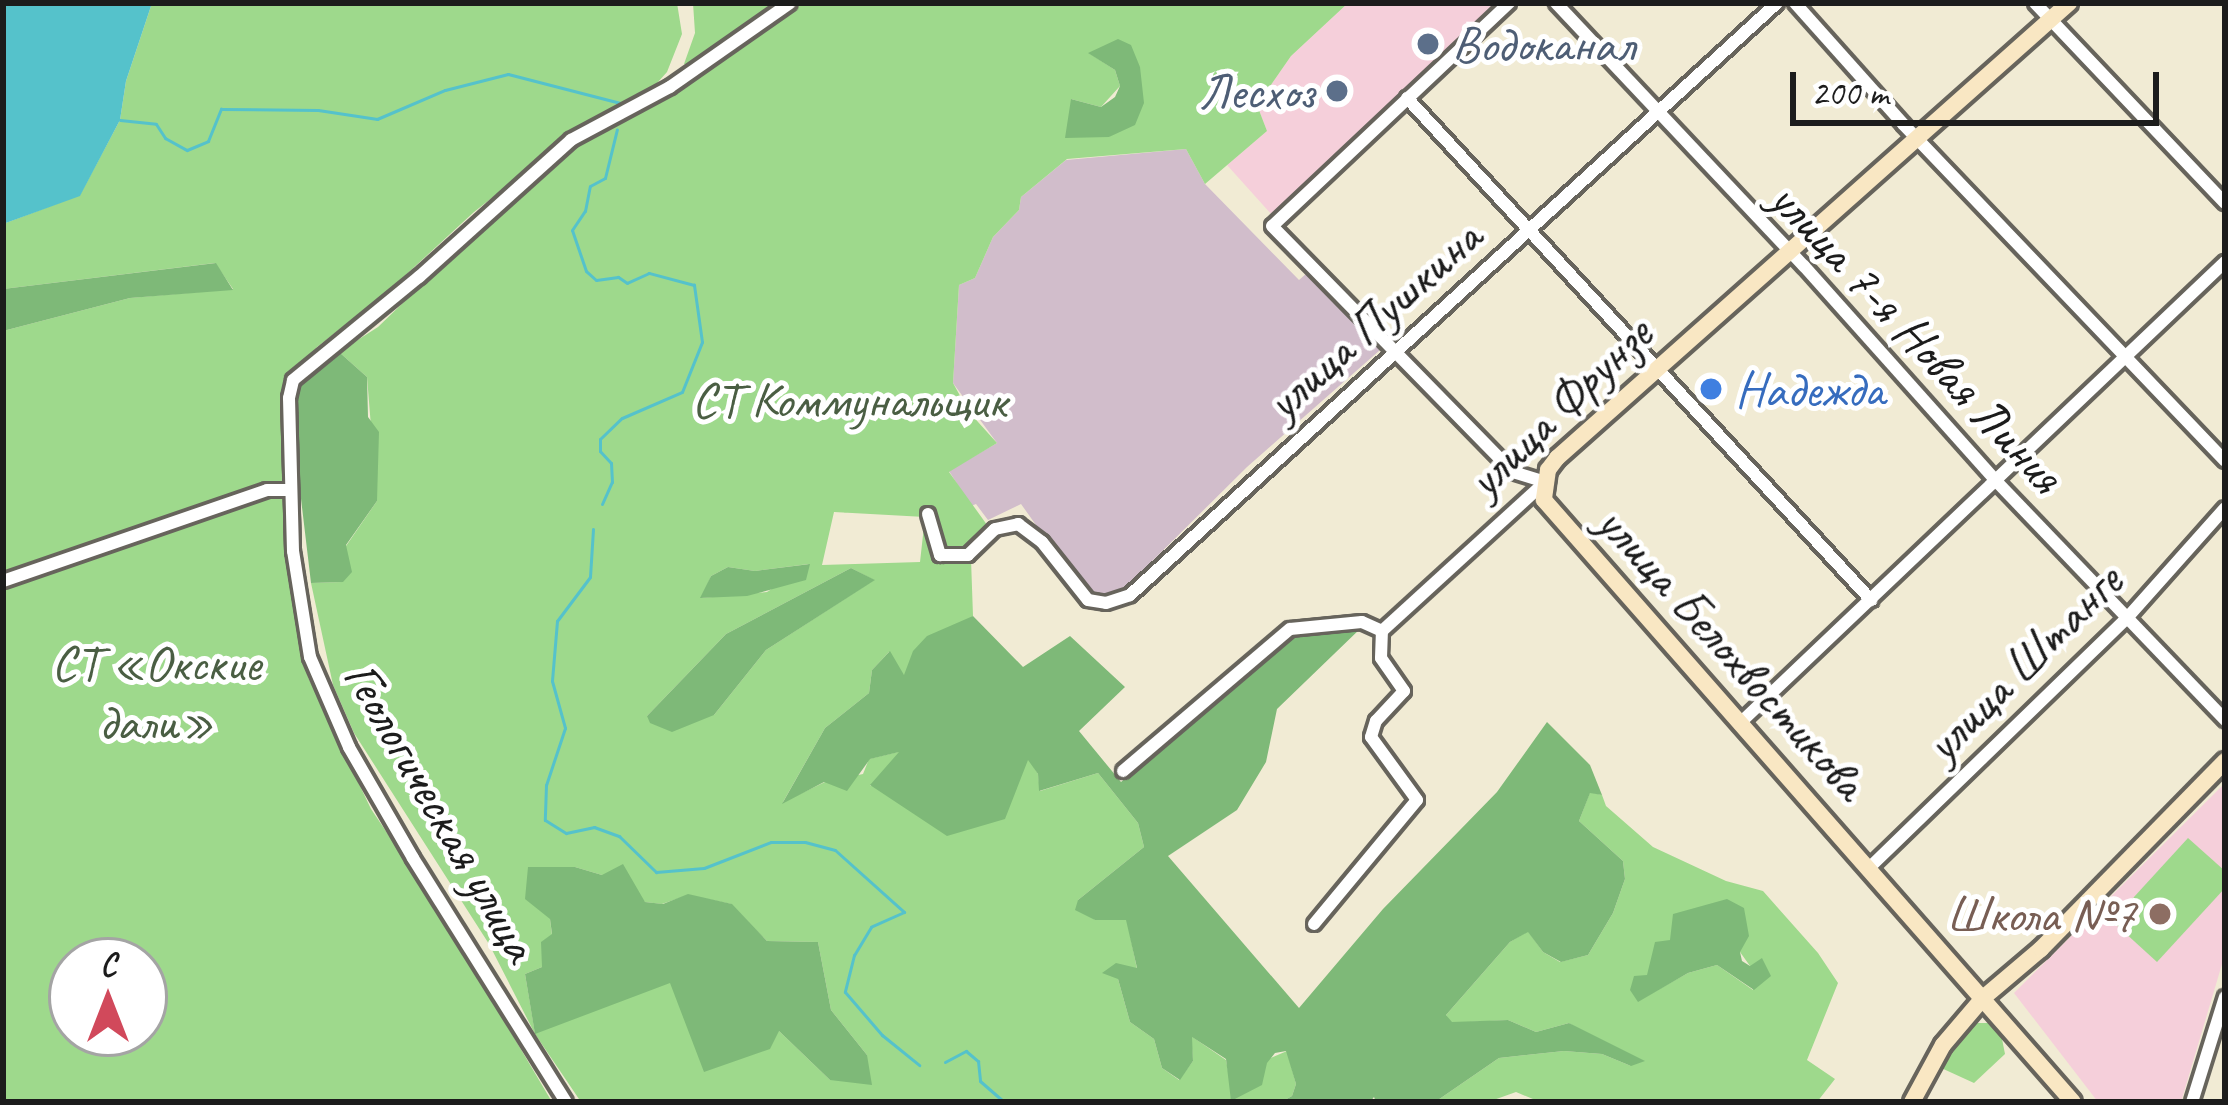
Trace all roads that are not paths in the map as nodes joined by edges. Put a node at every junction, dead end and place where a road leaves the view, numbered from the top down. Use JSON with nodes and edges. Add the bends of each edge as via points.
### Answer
{"nodes":[{"id":1,"x":790,"y":3,"type":"edge"},
{"id":2,"x":1509,"y":3,"type":"edge"},
{"id":3,"x":1556,"y":3,"type":"edge"},
{"id":4,"x":1778,"y":3,"type":"edge"},
{"id":5,"x":1795,"y":3,"type":"edge"},
{"id":6,"x":2036,"y":3,"type":"edge"},
{"id":7,"x":2069,"y":3,"type":"edge"},
{"id":8,"x":2051,"y":21,"type":"junction"},
{"id":9,"x":1407,"y":98,"type":"junction"},
{"id":10,"x":1660,"y":115,"type":"junction"},
{"id":11,"x":1917,"y":138,"type":"junction"},
{"id":12,"x":2225,"y":202,"type":"edge"},
{"id":13,"x":1531,"y":230,"type":"junction"},
{"id":14,"x":1786,"y":253,"type":"junction"},
{"id":15,"x":2225,"y":262,"type":"edge"},
{"id":16,"x":1397,"y":350,"type":"junction"},
{"id":17,"x":2127,"y":354,"type":"junction"},
{"id":18,"x":1658,"y":368,"type":"junction"},
{"id":19,"x":2225,"y":461,"type":"edge"},
{"id":20,"x":1545,"y":482,"type":"junction"},
{"id":21,"x":1996,"y":482,"type":"junction"},
{"id":22,"x":289,"y":490,"type":"junction"},
{"id":23,"x":2225,"y":508,"type":"edge"},
{"id":24,"x":928,"y":514,"type":"dead end"},
{"id":25,"x":3,"y":580,"type":"edge"},
{"id":26,"x":1871,"y":599,"type":"junction"},
{"id":27,"x":2127,"y":618,"type":"junction"},
{"id":28,"x":1382,"y":631,"type":"junction"},
{"id":29,"x":2225,"y":719,"type":"edge"},
{"id":30,"x":1739,"y":724,"type":"junction"},
{"id":31,"x":2225,"y":760,"type":"edge"},
{"id":32,"x":1123,"y":771,"type":"dead end"},
{"id":33,"x":1869,"y":868,"type":"junction"},
{"id":34,"x":1314,"y":924,"type":"dead end"},
{"id":35,"x":2225,"y":997,"type":"edge"},
{"id":36,"x":1983,"y":998,"type":"junction"},
{"id":37,"x":566,"y":1102,"type":"edge"},
{"id":38,"x":1912,"y":1102,"type":"edge"},
{"id":39,"x":2073,"y":1102,"type":"edge"},
{"id":40,"x":2192,"y":1102,"type":"edge"}],
"edges":[{"from":1,"to":22,"type":"street","name":"Геологическая улица","via":[[670,87],[571,140],[293,380]]},
{"from":2,"to":9,"type":"street"},
{"from":3,"to":10,"type":"street","name":"улица 7-я Новая Линия"},
{"from":4,"to":10,"type":"street","name":"улица Пушкина"},
{"from":5,"to":11,"type":"street"},
{"from":6,"to":8,"type":"street"},
{"from":7,"to":8,"type":"main road","name":"улица Фрунзе"},
{"from":8,"to":11,"type":"main road","name":"улица Фрунзе"},
{"from":8,"to":12,"type":"street"},
{"from":9,"to":13,"type":"street"},
{"from":9,"to":16,"type":"street","name":"улица Белохвостикова","via":[[1272,226]]},
{"from":10,"to":13,"type":"street","name":"улица Пушкина"},
{"from":10,"to":14,"type":"street","name":"улица 7-я Новая Линия"},
{"from":11,"to":14,"type":"main road","name":"улица Фрунзе"},
{"from":11,"to":17,"type":"street"},
{"from":13,"to":16,"type":"street","name":"улица Пушкина"},
{"from":13,"to":18,"type":"street"},
{"from":14,"to":18,"type":"main road","name":"улица Фрунзе"},
{"from":14,"to":21,"type":"street","name":"улица 7-я Новая Линия"},
{"from":15,"to":17,"type":"street"},
{"from":16,"to":20,"type":"street","name":"улица Белохвостикова","via":[[1511,470]]},
{"from":16,"to":24,"type":"street","name":"улица Пушкина","via":[[1130,595],[1088,600],[1018,524],[1001,525],[958,558],[940,555]]},
{"from":17,"to":19,"type":"street"},
{"from":17,"to":21,"type":"street"},
{"from":18,"to":20,"type":"main road","name":"улица Фрунзе","via":[[1557,458]]},
{"from":18,"to":26,"type":"street"},
{"from":20,"to":28,"type":"street","name":"улица Фрунзе"},
{"from":20,"to":30,"type":"main road","name":"улица Белохвостикова","via":[[1552,515]]},
{"from":21,"to":26,"type":"street"},
{"from":21,"to":27,"type":"street","name":"улица 7-я Новая Линия"},
{"from":22,"to":25,"type":"street","via":[[267,490]]},
{"from":22,"to":37,"type":"street","name":"Геологическая улица","via":[[310,657],[329,705],[412,858]]},
{"from":23,"to":27,"type":"street","name":"улица Штанге"},
{"from":26,"to":30,"type":"street"},
{"from":27,"to":29,"type":"street","name":"улица 7-я Новая Линия"},
{"from":27,"to":33,"type":"street","name":"улица Штанге"},
{"from":28,"to":32,"type":"street","via":[[1362,622],[1290,629]]},
{"from":28,"to":34,"type":"street","via":[[1381,658],[1404,691],[1371,737],[1418,800]]},
{"from":30,"to":33,"type":"main road","name":"улица Белохвостикова"},
{"from":31,"to":36,"type":"main road"},
{"from":33,"to":36,"type":"main road","name":"улица Белохвостикова"},
{"from":35,"to":40,"type":"street"},
{"from":36,"to":38,"type":"main road"},
{"from":36,"to":39,"type":"main road","name":"улица Белохвостикова"}]}
